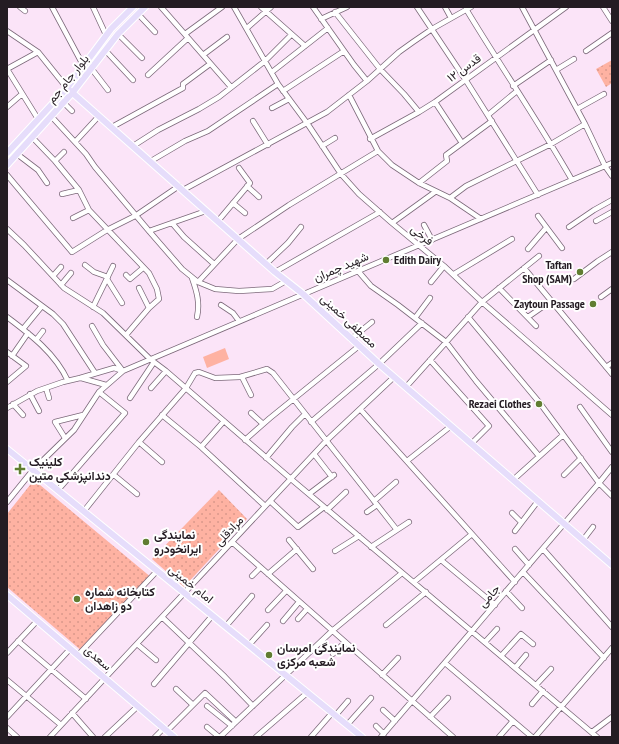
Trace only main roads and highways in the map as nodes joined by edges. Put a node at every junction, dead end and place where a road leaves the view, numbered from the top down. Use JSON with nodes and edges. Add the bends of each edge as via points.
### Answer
{"nodes":[{"id":1,"x":134,"y":7,"type":"edge"},
{"id":2,"x":145,"y":7,"type":"edge"},
{"id":3,"x":66,"y":88,"type":"junction"},
{"id":4,"x":73,"y":92,"type":"junction"},
{"id":5,"x":7,"y":153,"type":"edge"},
{"id":6,"x":7,"y":165,"type":"edge"},
{"id":7,"x":7,"y":449,"type":"edge"},
{"id":8,"x":612,"y":565,"type":"edge"},
{"id":9,"x":7,"y":595,"type":"edge"},
{"id":10,"x":174,"y":737,"type":"edge"},
{"id":11,"x":362,"y":737,"type":"edge"}],
"edges":[{"from":1,"to":3,"type":"main road","name":"بلوار جام جم","via":[[106,35]]},
{"from":2,"to":4,"type":"main road","name":"بلوار جام جم","via":[[118,34]]},
{"from":3,"to":4,"type":"main road","name":"مصطفی خمینی"},
{"from":3,"to":5,"type":"main road","name":"بلوار جام جم"},
{"from":4,"to":6,"type":"main road","name":"بلوار جام جم"},
{"from":4,"to":8,"type":"main road","name":"مصطفی خمینی","via":[[379,364]]},
{"from":7,"to":11,"type":"main road","name":"امام خمینی"},
{"from":9,"to":10,"type":"main road","name":"سعدی"}]}
